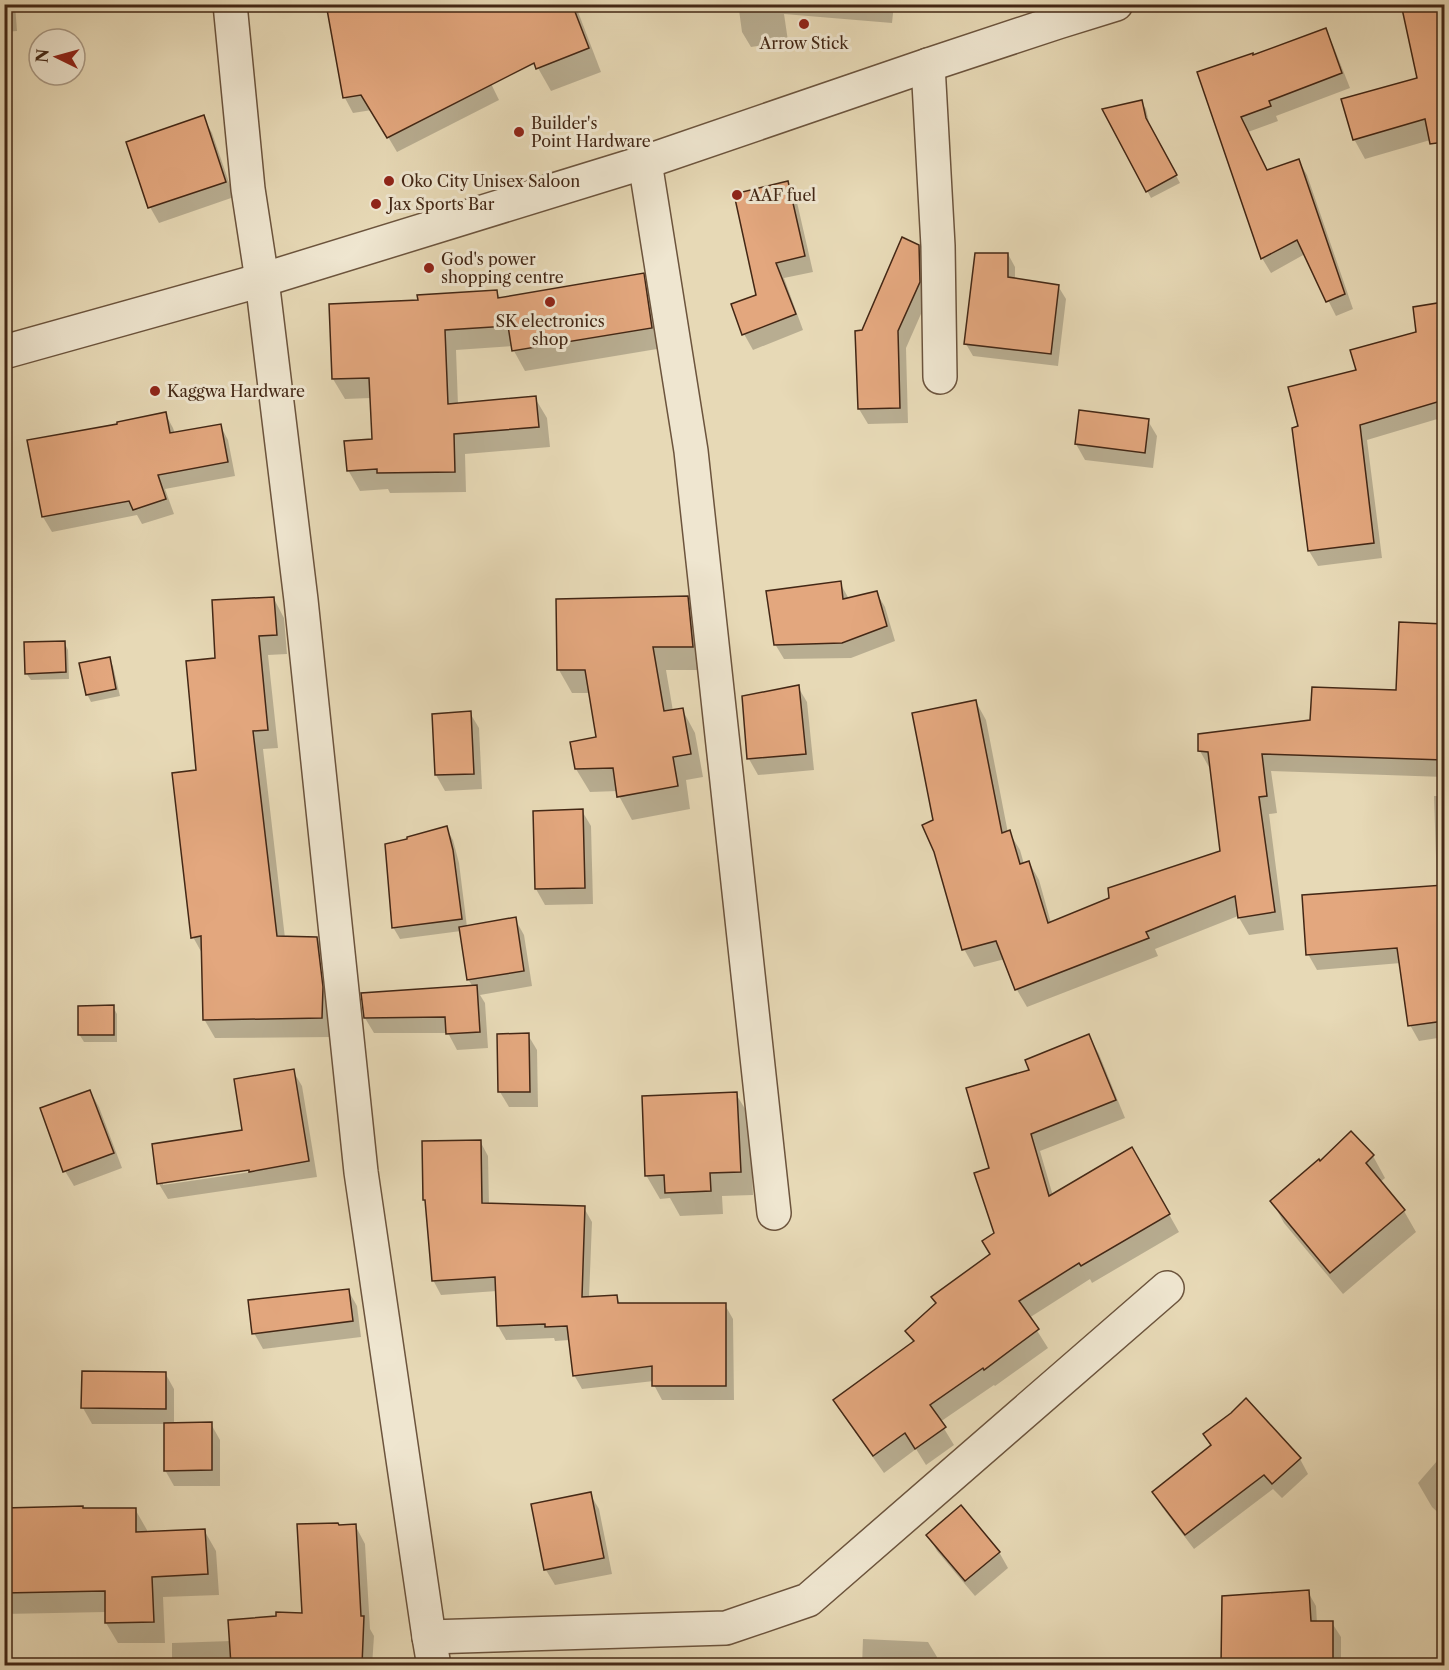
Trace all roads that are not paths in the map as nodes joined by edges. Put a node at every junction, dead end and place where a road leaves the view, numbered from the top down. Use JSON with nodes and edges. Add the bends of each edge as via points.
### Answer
{"nodes":[{"id":1,"x":230,"y":4,"type":"edge"},
{"id":2,"x":1116,"y":4,"type":"edge"},
{"id":3,"x":1058,"y":13,"type":"edge"},
{"id":4,"x":928,"y":65,"type":"junction"},
{"id":5,"x":645,"y":162,"type":"junction"},
{"id":6,"x":262,"y":280,"type":"junction"},
{"id":7,"x":4,"y":352,"type":"edge"},
{"id":8,"x":940,"y":377,"type":"dead end"},
{"id":9,"x":774,"y":1213,"type":"dead end"},
{"id":10,"x":1167,"y":1287,"type":"dead end"},
{"id":11,"x":432,"y":1651,"type":"edge"}],
"edges":[{"from":1,"to":6,"type":"street","via":[[248,189]]},
{"from":2,"to":3,"type":"street"},
{"from":3,"to":4,"type":"street"},
{"from":4,"to":5,"type":"street"},
{"from":4,"to":8,"type":"street","via":[[938,246]]},
{"from":5,"to":6,"type":"street"},
{"from":5,"to":9,"type":"street","via":[[691,451]]},
{"from":6,"to":7,"type":"street"},
{"from":6,"to":11,"type":"street","via":[[303,612],[361,1172]]},
{"from":10,"to":11,"type":"street","via":[[808,1600],[726,1628]]}]}
